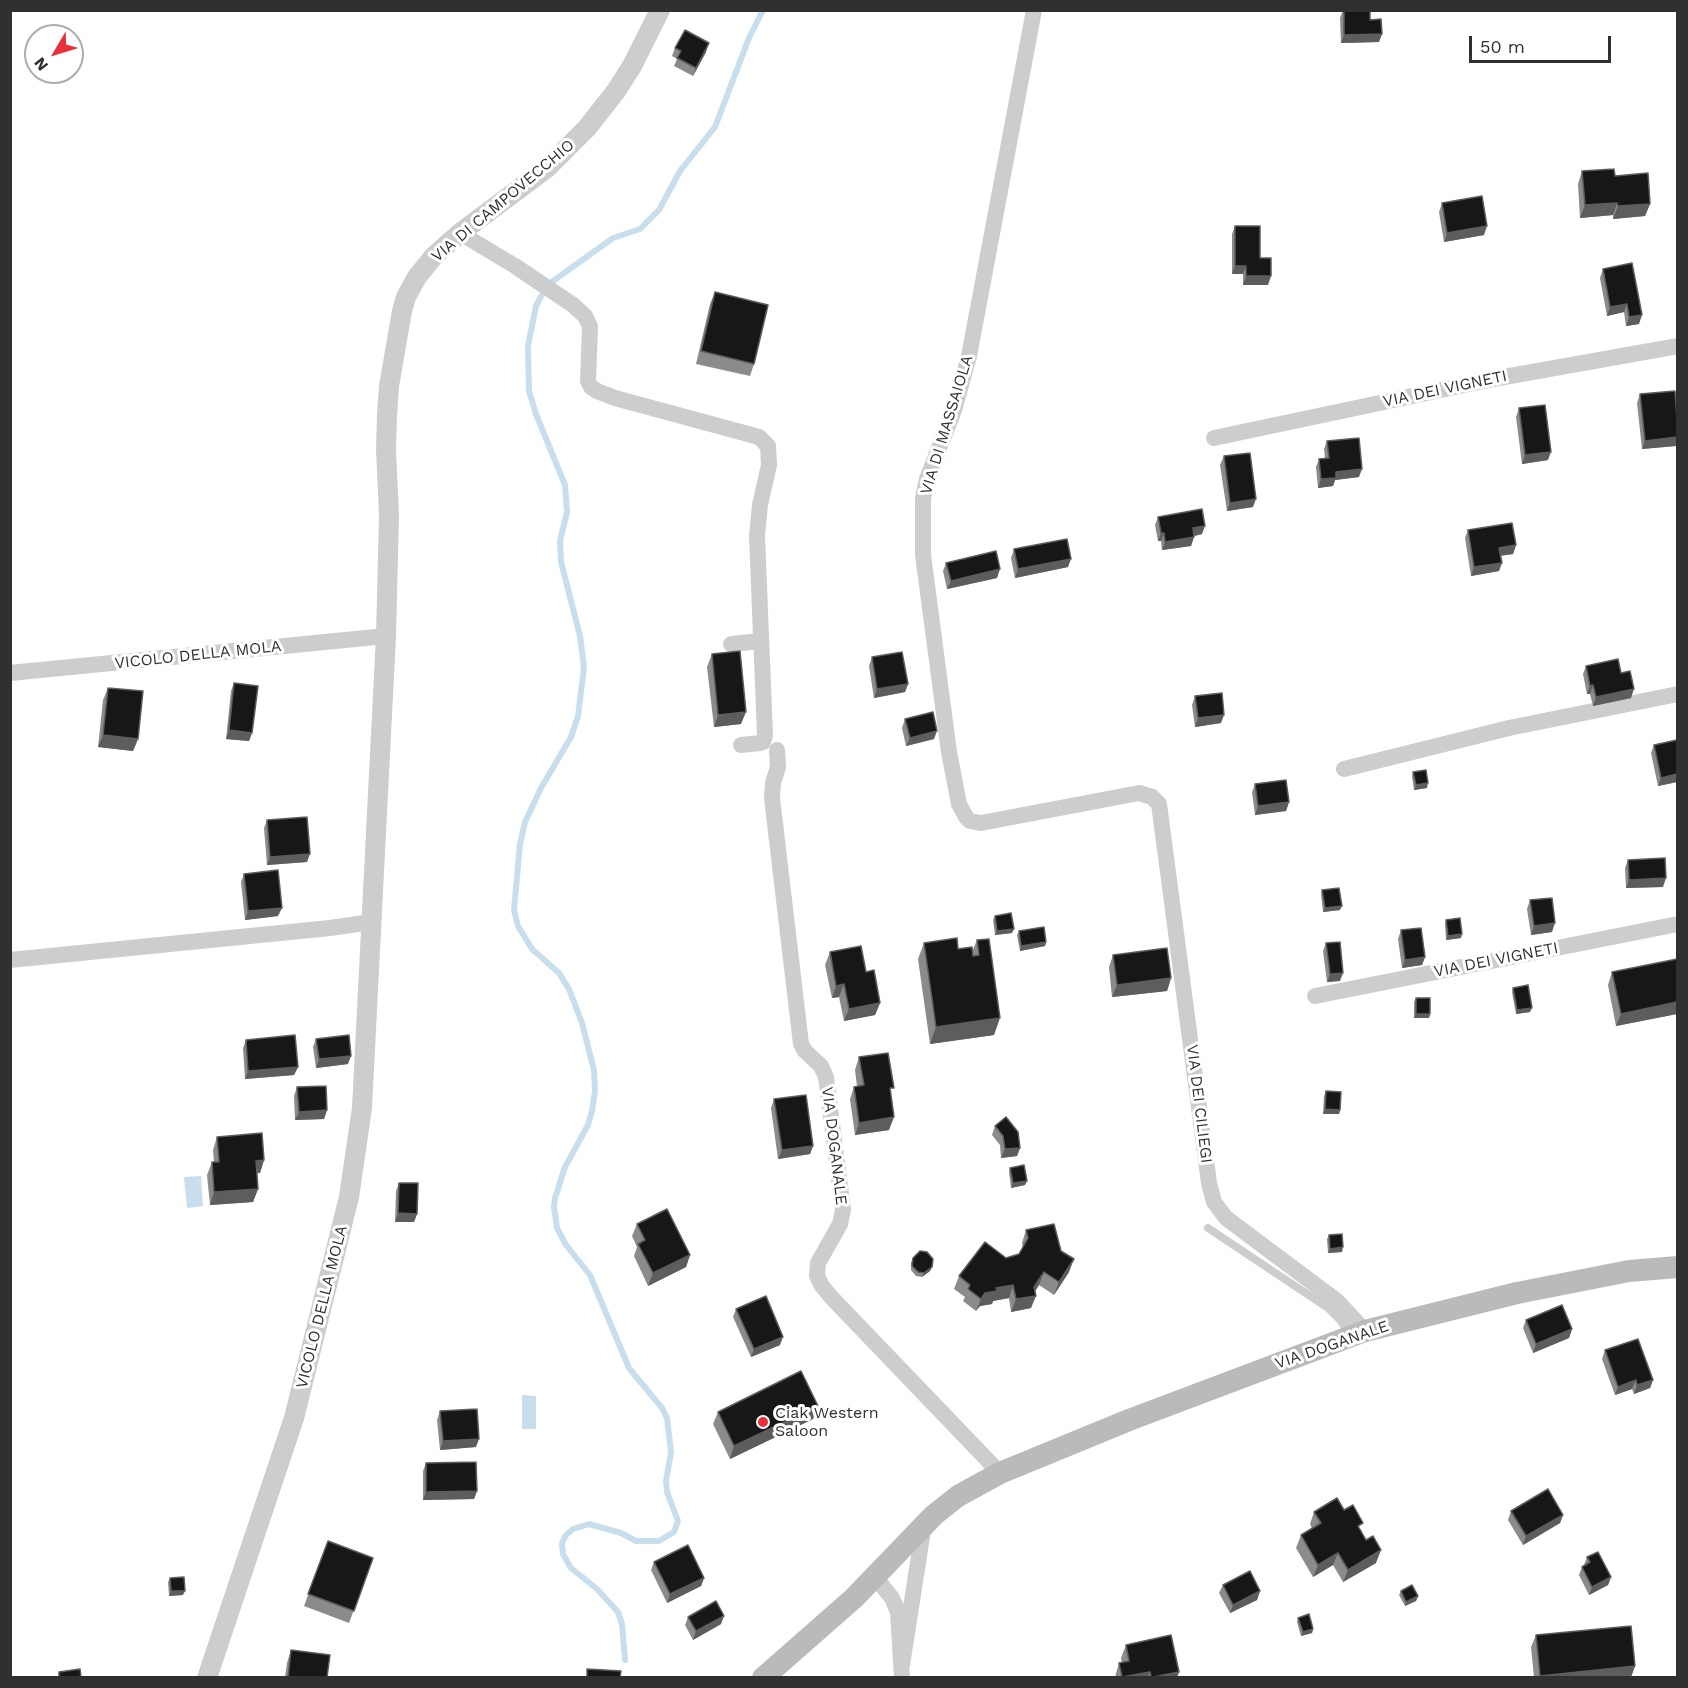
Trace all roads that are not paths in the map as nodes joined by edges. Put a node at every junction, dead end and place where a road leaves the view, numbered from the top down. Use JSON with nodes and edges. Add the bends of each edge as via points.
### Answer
{"nodes":[{"id":1,"x":660,"y":10,"type":"edge"},
{"id":2,"x":1034,"y":10,"type":"edge"},
{"id":3,"x":460,"y":232,"type":"junction"},
{"id":4,"x":1677,"y":346,"type":"edge"},
{"id":5,"x":1214,"y":438,"type":"dead end"},
{"id":6,"x":389,"y":515,"type":"joint"},
{"id":7,"x":386,"y":636,"type":"junction"},
{"id":8,"x":761,"y":641,"type":"junction"},
{"id":9,"x":731,"y":644,"type":"dead end"},
{"id":10,"x":10,"y":673,"type":"edge"},
{"id":11,"x":1677,"y":694,"type":"edge"},
{"id":12,"x":741,"y":745,"type":"dead end"},
{"id":13,"x":777,"y":750,"type":"dead end"},
{"id":14,"x":1344,"y":769,"type":"dead end"},
{"id":15,"x":1160,"y":807,"type":"joint"},
{"id":16,"x":372,"y":922,"type":"junction"},
{"id":17,"x":1677,"y":924,"type":"edge"},
{"id":18,"x":10,"y":960,"type":"edge"},
{"id":19,"x":1315,"y":996,"type":"dead end"},
{"id":20,"x":1208,"y":1228,"type":"dead end"},
{"id":21,"x":1677,"y":1267,"type":"edge"},
{"id":22,"x":1358,"y":1335,"type":"junction"},
{"id":23,"x":1000,"y":1473,"type":"junction"},
{"id":24,"x":924,"y":1524,"type":"junction"},
{"id":25,"x":875,"y":1577,"type":"junction"},
{"id":26,"x":902,"y":1671,"type":"edge"},
{"id":27,"x":207,"y":1677,"type":"edge"},
{"id":28,"x":763,"y":1677,"type":"edge"}],
"edges":[{"from":1,"to":3,"type":"street","name":"VIA DI CAMPOVECCHIO","via":[[625,77],[579,137],[536,177]]},
{"from":2,"to":15,"type":"street","name":"VIA DI MASSAIOLA","via":[[969,356],[923,498],[923,555],[950,758],[960,809],[976,822],[1139,793],[1155,799]]},
{"from":3,"to":6,"type":"street","name":"VIA DI CAMPOVECCHIO","via":[[427,263],[402,311],[388,400]]},
{"from":3,"to":8,"type":"street","via":[[585,316],[590,326],[591,387],[615,398],[759,437],[768,446],[770,465],[757,536]]},
{"from":4,"to":5,"type":"street","name":"VIA DEI VIGNETI","via":[[1493,379]]},
{"from":6,"to":7,"type":"street","name":"VICOLO DELLA MOLA"},
{"from":7,"to":10,"type":"street","name":"VICOLO DELLA MOLA"},
{"from":7,"to":16,"type":"street","name":"VICOLO DELLA MOLA"},
{"from":8,"to":9,"type":"street"},
{"from":8,"to":12,"type":"street","via":[[764,738],[760,743]]},
{"from":11,"to":14,"type":"street","via":[[1509,728]]},
{"from":13,"to":23,"type":"street","name":"VIA DOGANALE","via":[[772,798],[801,1044],[826,1077],[843,1210],[840,1224],[818,1263],[817,1276],[832,1298]]},
{"from":15,"to":22,"type":"street","name":"VIA DEI CILIEGI","via":[[1214,1202],[1226,1218],[1337,1301]]},
{"from":16,"to":18,"type":"street"},
{"from":16,"to":27,"type":"street","name":"VICOLO DELLA MOLA","via":[[362,1108],[349,1197],[294,1418]]},
{"from":17,"to":19,"type":"street","name":"VIA DEI VIGNETI"},
{"from":20,"to":22,"type":"lane","via":[[1328,1308]]},
{"from":21,"to":22,"type":"main road","name":"VIA DOGANALE","via":[[1629,1271],[1517,1293]]},
{"from":22,"to":23,"type":"main road","name":"VIA DOGANALE"},
{"from":23,"to":24,"type":"main road","name":"VIA DOGANALE","via":[[952,1500]]},
{"from":24,"to":25,"type":"main road","name":"VIA DOGANALE"},
{"from":24,"to":26,"type":"street"},
{"from":25,"to":26,"type":"street","via":[[898,1612]]},
{"from":25,"to":28,"type":"main road","name":"VIA DOGANALE"}]}
